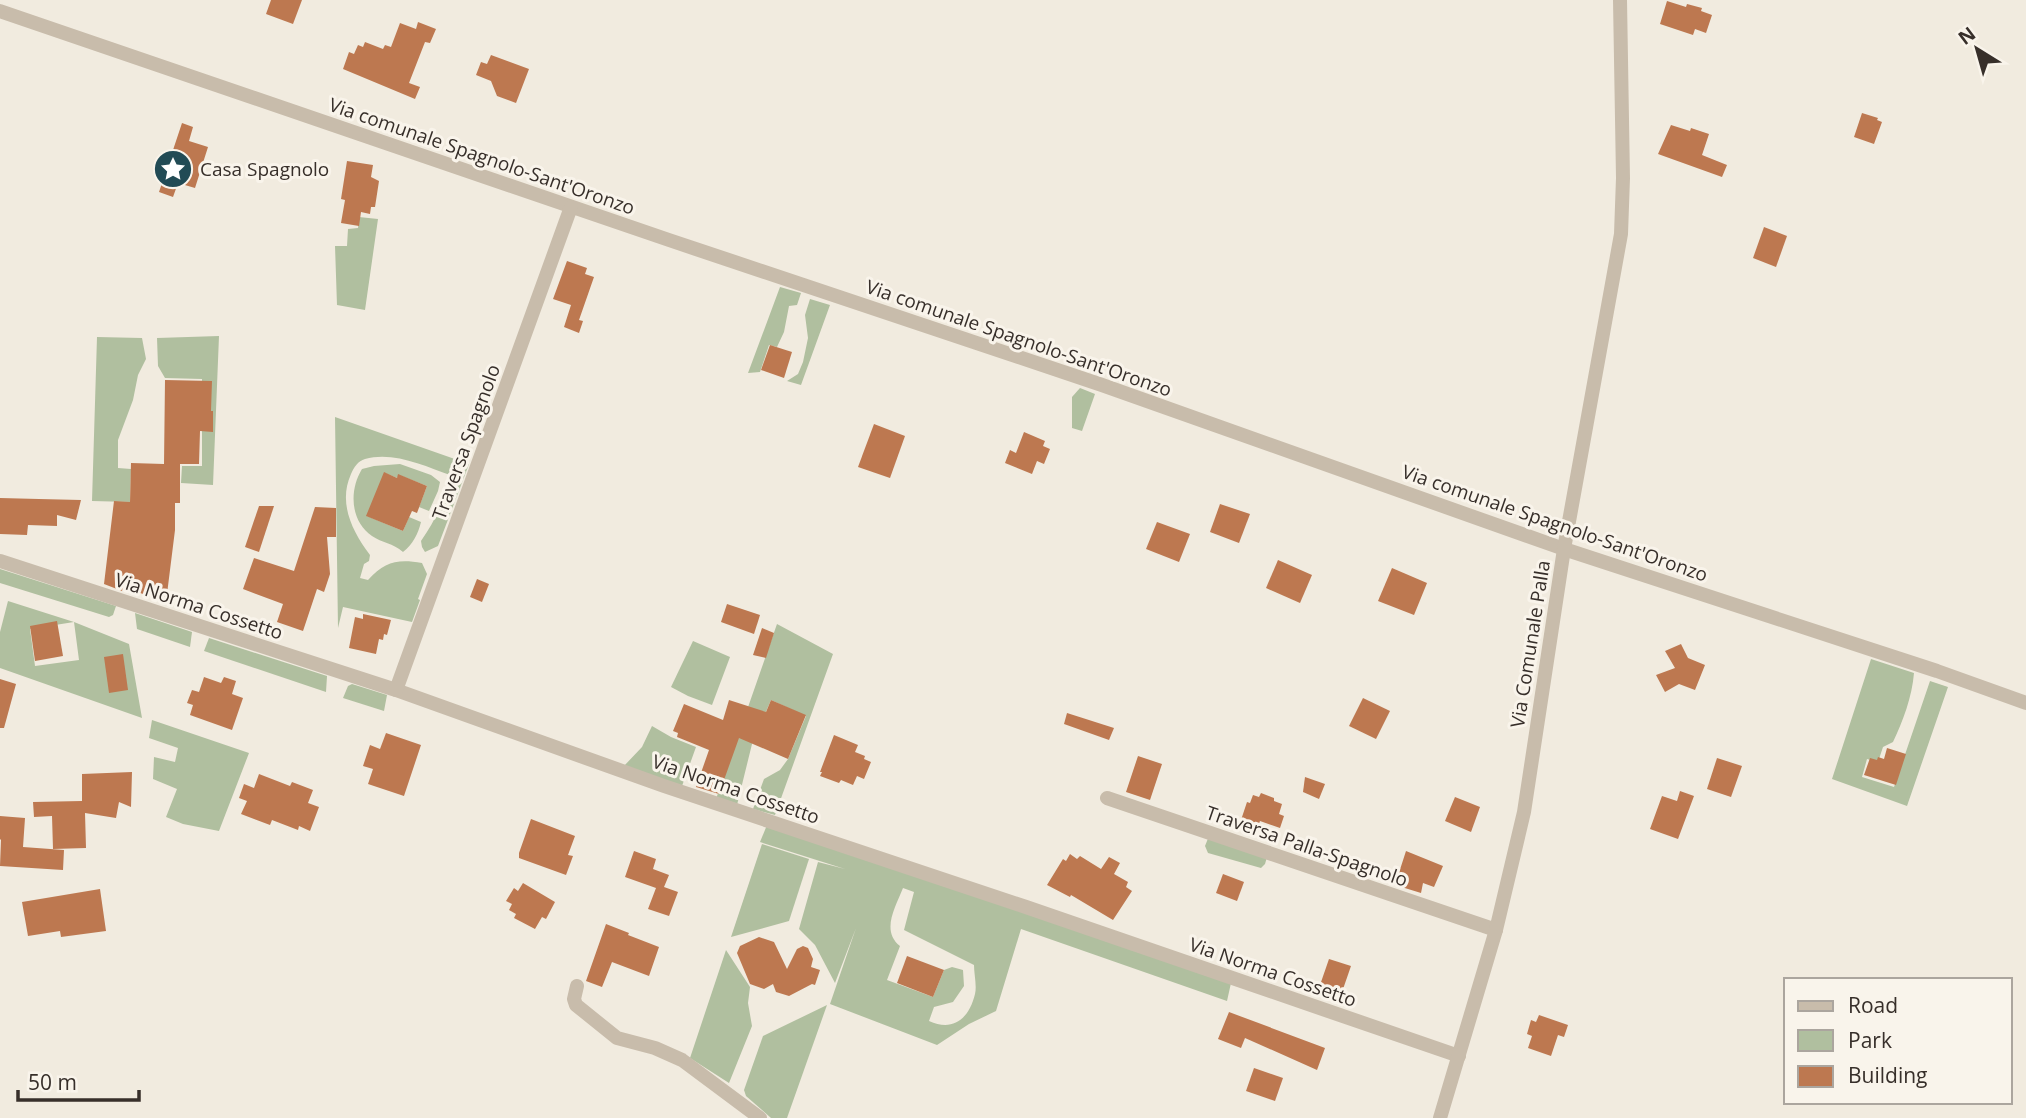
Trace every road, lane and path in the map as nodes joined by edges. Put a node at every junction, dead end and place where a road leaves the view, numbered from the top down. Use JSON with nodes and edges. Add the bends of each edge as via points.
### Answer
{"nodes":[{"id":1,"x":1620,"y":0,"type":"edge"},
{"id":2,"x":0,"y":11,"type":"edge"},
{"id":3,"x":571,"y":207,"type":"junction"},
{"id":4,"x":1564,"y":549,"type":"junction"},
{"id":5,"x":0,"y":561,"type":"edge"},
{"id":6,"x":396,"y":690,"type":"junction"},
{"id":7,"x":2026,"y":703,"type":"edge"},
{"id":8,"x":1107,"y":798,"type":"dead end"},
{"id":9,"x":1496,"y":930,"type":"junction"},
{"id":10,"x":576,"y":986,"type":"dead end"},
{"id":11,"x":1459,"y":1056,"type":"junction"},
{"id":12,"x":760,"y":1118,"type":"edge"},
{"id":13,"x":1440,"y":1118,"type":"edge"}],
"edges":[{"from":1,"to":4,"type":"street","name":"Via Comunale Palla","via":[[1621,234]]},
{"from":2,"to":3,"type":"street","name":"Via comunale Spagnolo-Sant'Oronzo"},
{"from":3,"to":4,"type":"street","name":"Via comunale Spagnolo-Sant'Oronzo","via":[[1102,385]]},
{"from":3,"to":6,"type":"street","name":"Traversa Spagnolo"},
{"from":4,"to":7,"type":"street","name":"Via comunale Spagnolo-Sant'Oronzo"},
{"from":4,"to":9,"type":"street","name":"Via Comunale Palla","via":[[1524,812]]},
{"from":5,"to":6,"type":"street","name":"Via Norma Cossetto"},
{"from":6,"to":11,"type":"street","name":"Via Norma Cossetto","via":[[664,786]]},
{"from":8,"to":9,"type":"street","name":"Traversa Palla-Spagnolo"},
{"from":9,"to":11,"type":"street","name":"Via Comunale Palla"},
{"from":10,"to":12,"type":"street","via":[[576,1005],[617,1038],[682,1060]]},
{"from":11,"to":13,"type":"street","name":"Via Comunale Palla"}]}
